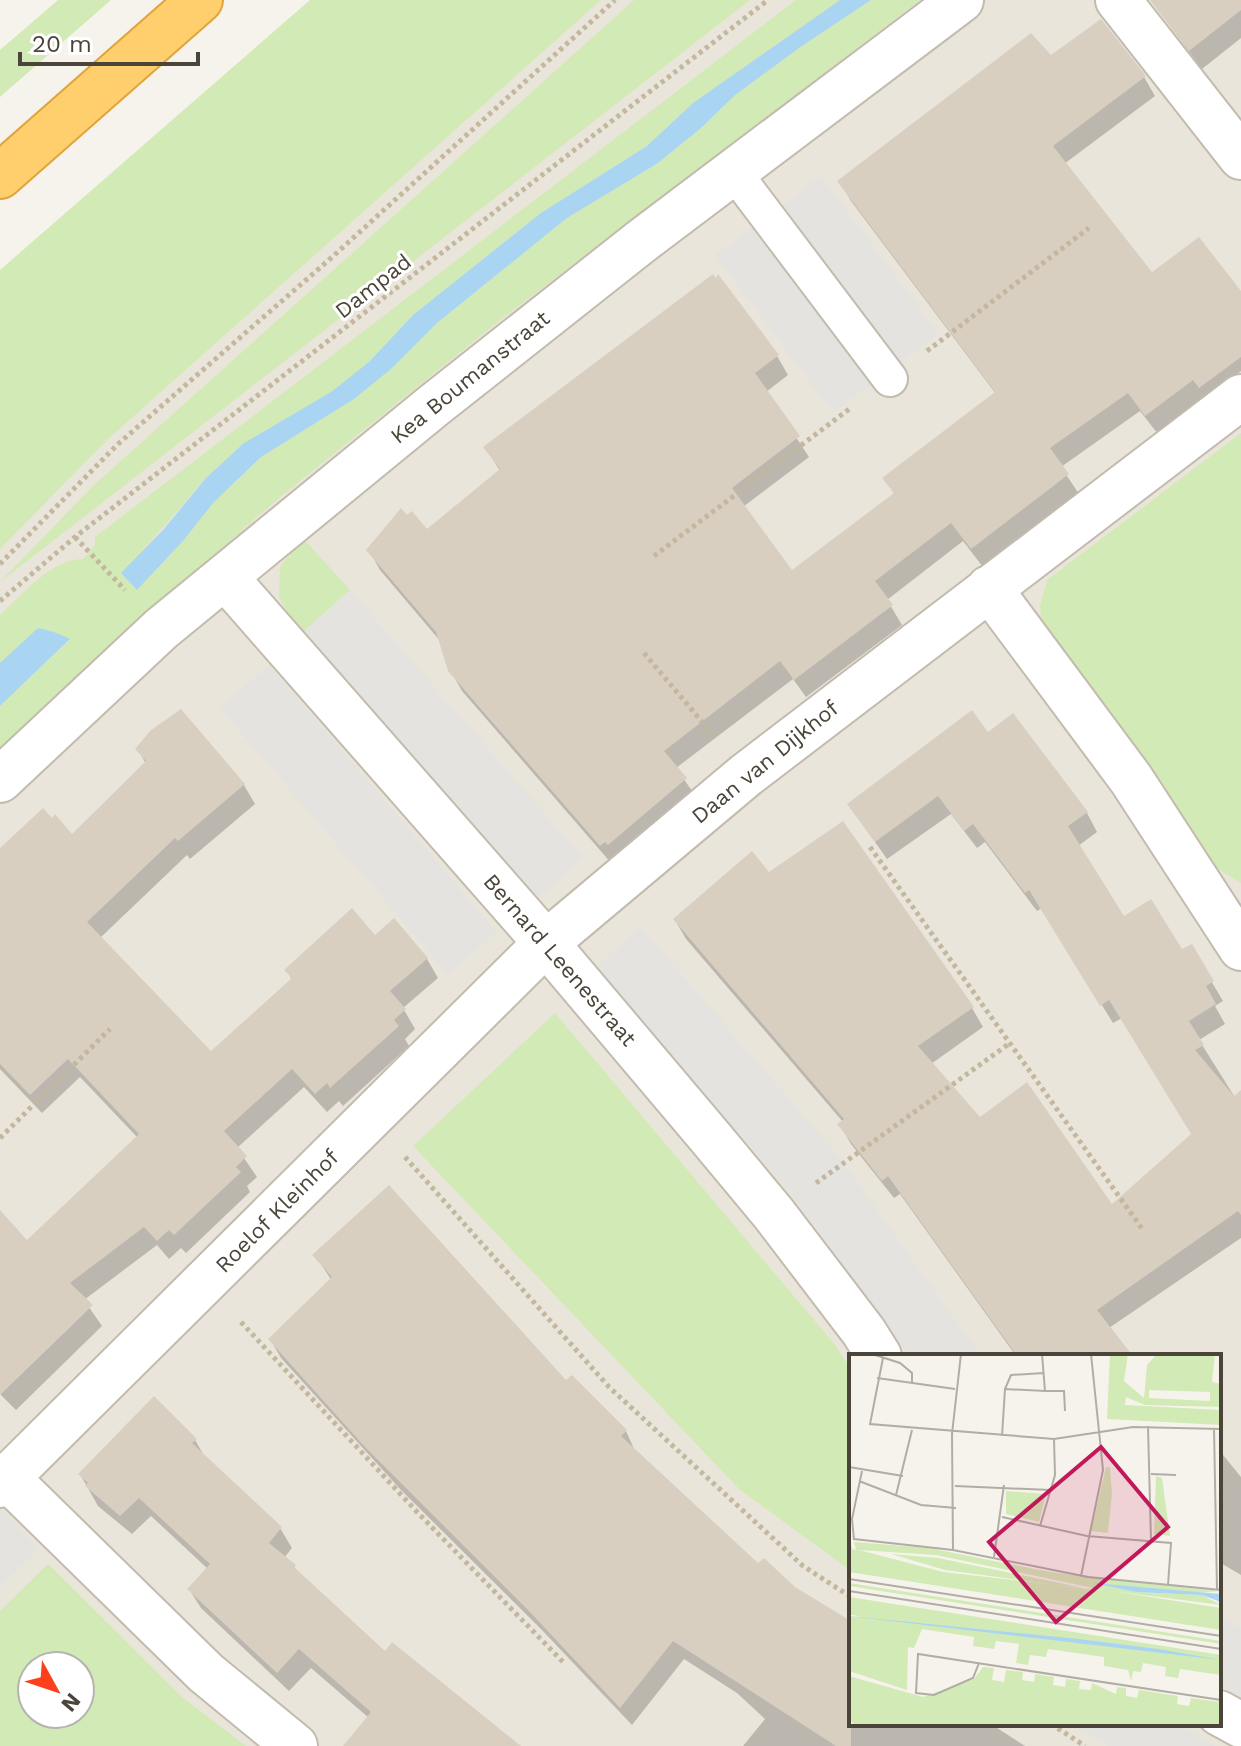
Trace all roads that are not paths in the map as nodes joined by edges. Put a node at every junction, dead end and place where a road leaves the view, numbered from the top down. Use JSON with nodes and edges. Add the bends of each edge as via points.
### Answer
{"nodes":[{"id":1,"x":200,"y":0,"type":"edge"},
{"id":2,"x":961,"y":0,"type":"edge"},
{"id":3,"x":1118,"y":0,"type":"edge"},
{"id":4,"x":1241,"y":157,"type":"edge"},
{"id":5,"x":733,"y":171,"type":"junction"},
{"id":6,"x":0,"y":176,"type":"edge"},
{"id":7,"x":890,"y":379,"type":"dead end"},
{"id":8,"x":1241,"y":397,"type":"edge"},
{"id":9,"x":225,"y":577,"type":"junction"},
{"id":10,"x":989,"y":588,"type":"junction"},
{"id":11,"x":0,"y":780,"type":"edge"},
{"id":12,"x":546,"y":943,"type":"junction"},
{"id":13,"x":1241,"y":948,"type":"edge"},
{"id":14,"x":878,"y":1354,"type":"edge"},
{"id":15,"x":4,"y":1481,"type":"edge"},
{"id":16,"x":1221,"y":1714,"type":"edge"},
{"id":17,"x":1241,"y":1725,"type":"edge"},
{"id":18,"x":295,"y":1746,"type":"edge"}],
"edges":[{"from":1,"to":6,"type":"highway"},
{"from":2,"to":5,"type":"street","name":"Kea Boumanstraat"},
{"from":3,"to":4,"type":"street"},
{"from":5,"to":7,"type":"lane"},
{"from":5,"to":9,"type":"street","name":"Kea Boumanstraat"},
{"from":8,"to":10,"type":"street","name":"Daan van Dijkhof"},
{"from":9,"to":11,"type":"street","name":"Kea Boumanstraat","via":[[161,629]]},
{"from":9,"to":12,"type":"street","name":"Bernard Leenestraat"},
{"from":10,"to":12,"type":"street","name":"Daan van Dijkhof","via":[[746,775]]},
{"from":10,"to":13,"type":"street","via":[[1131,779]]},
{"from":12,"to":14,"type":"street","name":"Bernard Leenestraat","via":[[774,1214]]},
{"from":12,"to":15,"type":"street","name":"Roelof Kleinhof"},
{"from":15,"to":18,"type":"street","name":"Roelof Kleinhof","via":[[206,1673]]},
{"from":16,"to":17,"type":"street"}]}
